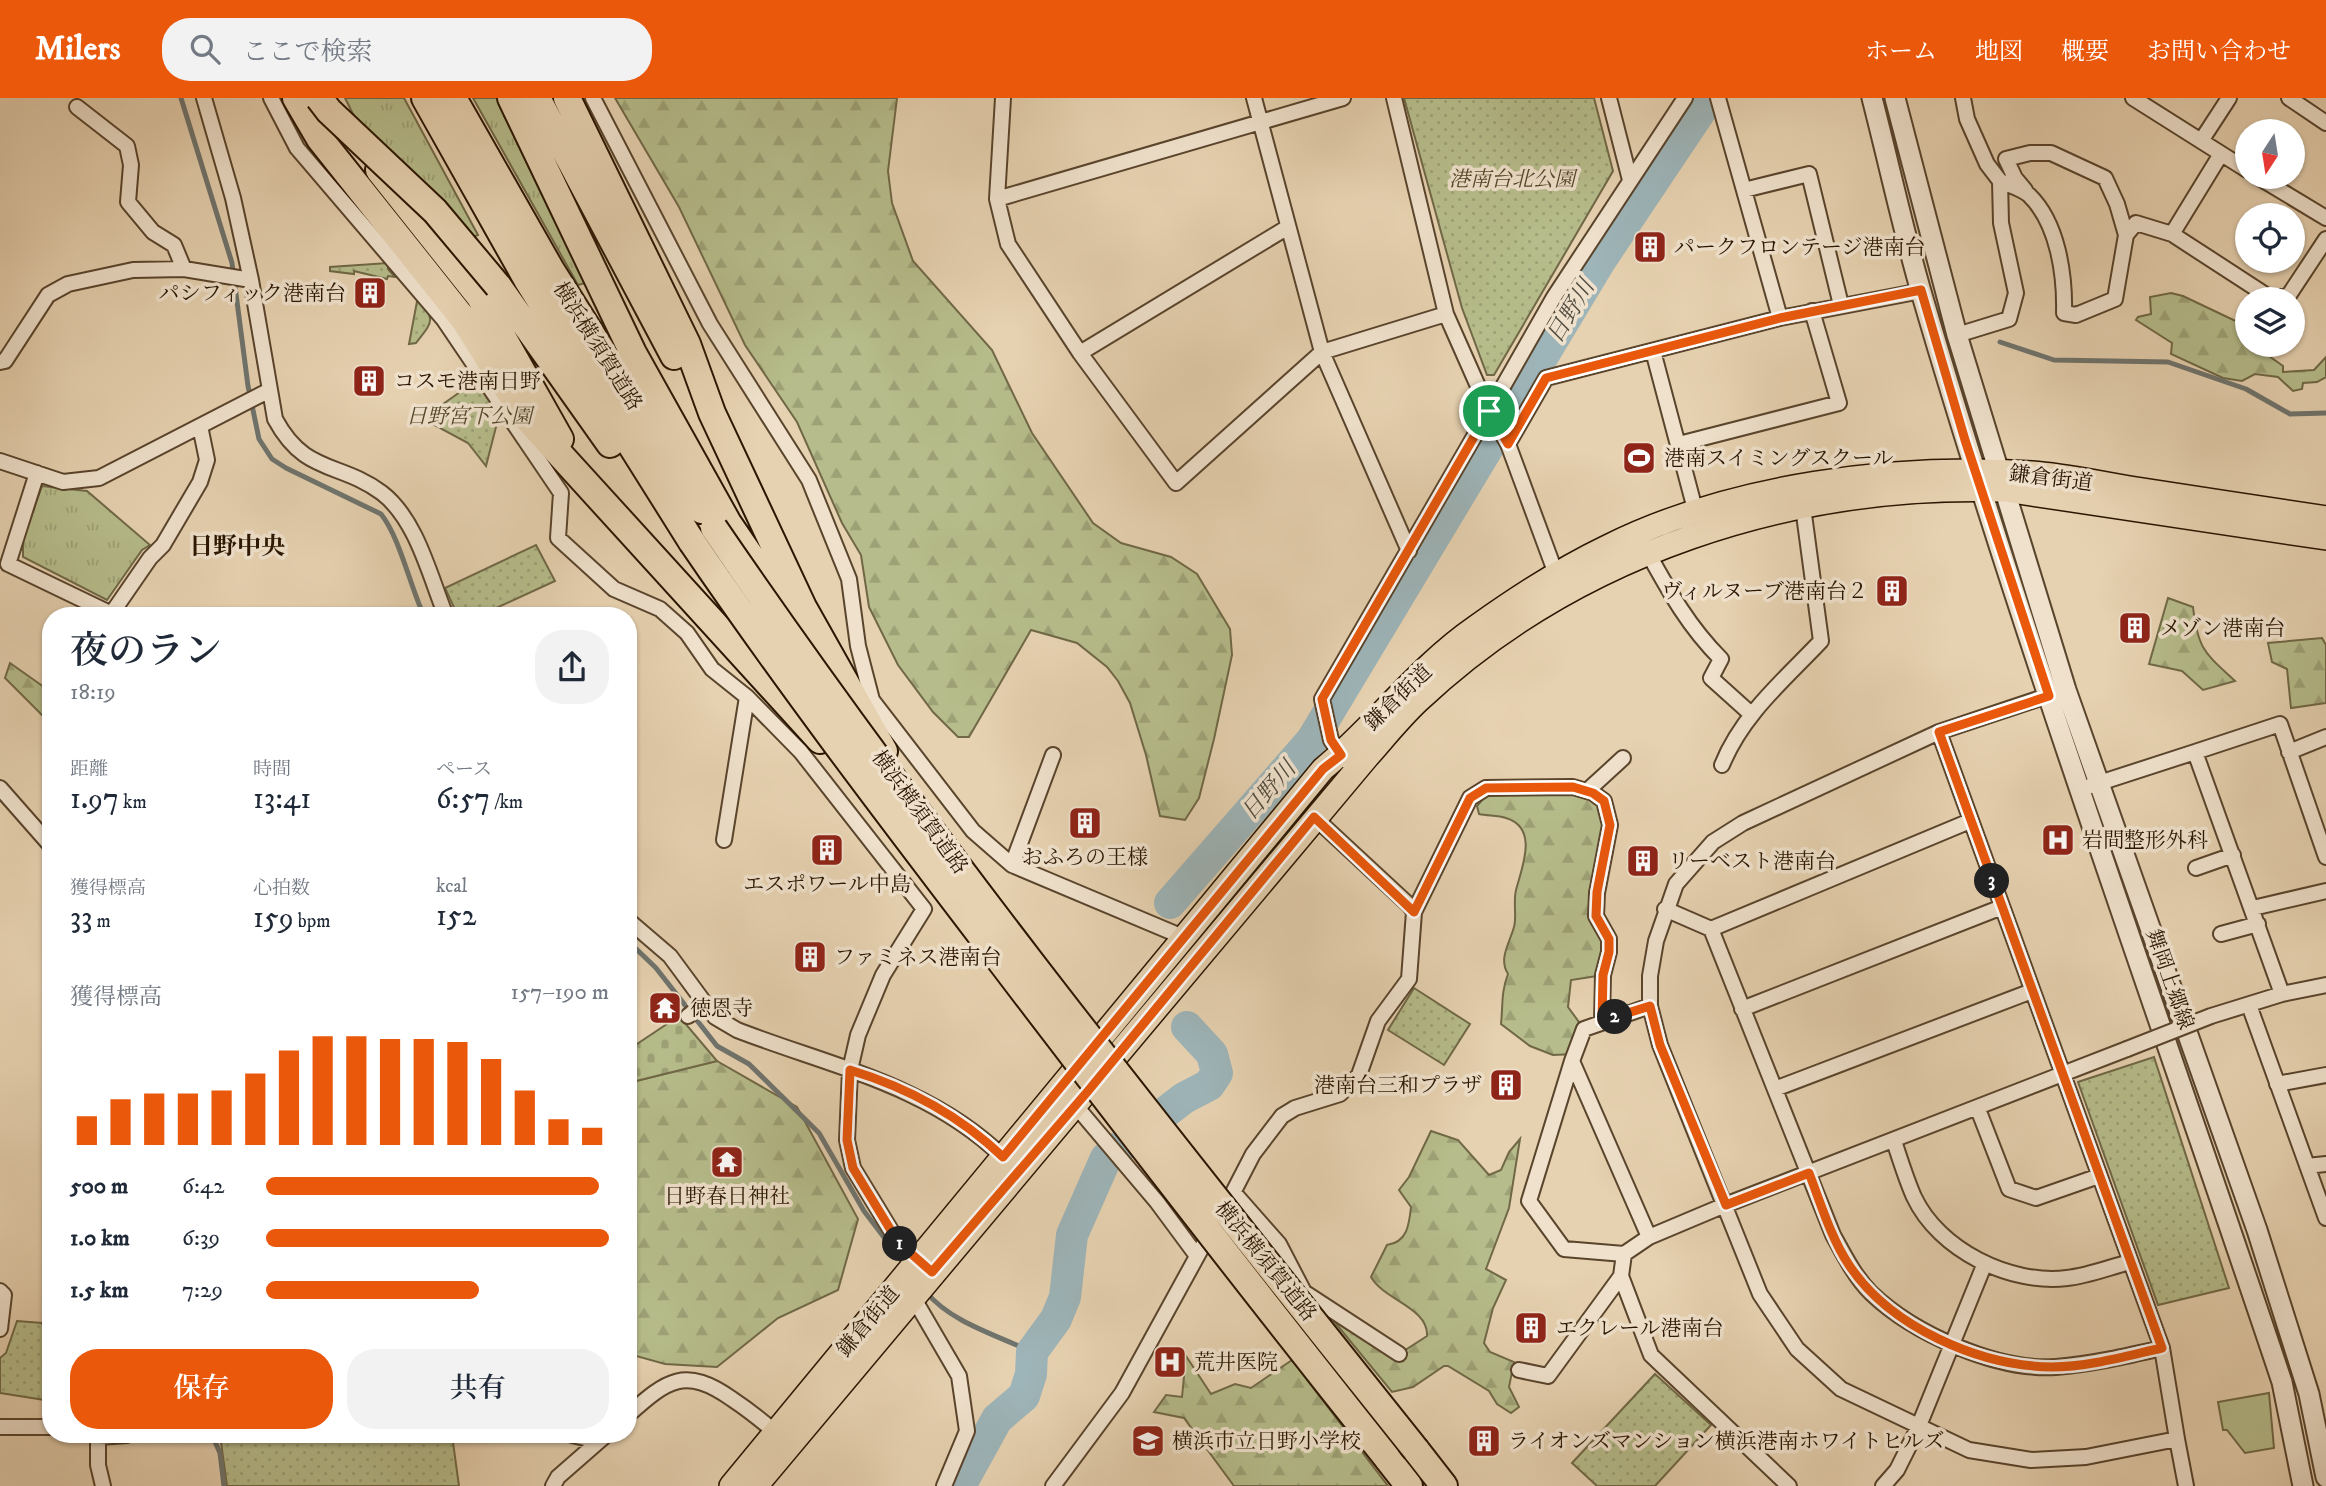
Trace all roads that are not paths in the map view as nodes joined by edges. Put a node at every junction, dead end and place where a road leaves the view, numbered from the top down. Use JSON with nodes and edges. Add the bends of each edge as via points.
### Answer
{"nodes":[{"id":1,"x":204,"y":98,"type":"edge"},
{"id":2,"x":271,"y":98,"type":"edge"},
{"id":3,"x":296,"y":98,"type":"edge"},
{"id":4,"x":319,"y":98,"type":"edge"},
{"id":5,"x":336,"y":98,"type":"edge"},
{"id":6,"x":425,"y":98,"type":"edge"},
{"id":7,"x":453,"y":98,"type":"edge"},
{"id":8,"x":511,"y":98,"type":"edge"},
{"id":9,"x":537,"y":98,"type":"edge"},
{"id":10,"x":567,"y":98,"type":"edge"},
{"id":11,"x":593,"y":98,"type":"edge"},
{"id":12,"x":1003,"y":98,"type":"edge"},
{"id":13,"x":1254,"y":98,"type":"edge"},
{"id":14,"x":1343,"y":98,"type":"edge"},
{"id":15,"x":1394,"y":98,"type":"edge"},
{"id":16,"x":1609,"y":98,"type":"edge"},
{"id":17,"x":1685,"y":98,"type":"edge"},
{"id":18,"x":1872,"y":98,"type":"edge"},
{"id":19,"x":1895,"y":98,"type":"edge"},
{"id":20,"x":1963,"y":98,"type":"edge"},
{"id":21,"x":2133,"y":98,"type":"edge"},
{"id":22,"x":2229,"y":98,"type":"edge"},
{"id":23,"x":2289,"y":98,"type":"edge"},
{"id":24,"x":1720,"y":101,"type":"edge"},
{"id":25,"x":77,"y":107,"type":"dead end"},
{"id":26,"x":1260,"y":121,"type":"junction"},
{"id":27,"x":2326,"y":123,"type":"edge"},
{"id":28,"x":2200,"y":141,"type":"junction"},
{"id":29,"x":2221,"y":154,"type":"junction"},
{"id":30,"x":2235,"y":163,"type":"edge"},
{"id":31,"x":1630,"y":180,"type":"junction"},
{"id":32,"x":2000,"y":181,"type":"junction"},
{"id":33,"x":2278,"y":189,"type":"edge"},
{"id":34,"x":1744,"y":190,"type":"junction"},
{"id":35,"x":2028,"y":194,"type":"junction"},
{"id":36,"x":997,"y":199,"type":"junction"},
{"id":37,"x":2326,"y":218,"type":"edge"},
{"id":38,"x":1288,"y":227,"type":"junction"},
{"id":39,"x":2172,"y":234,"type":"junction"},
{"id":40,"x":2126,"y":235,"type":"junction"},
{"id":41,"x":2326,"y":239,"type":"edge"},
{"id":42,"x":184,"y":269,"type":"junction"},
{"id":43,"x":249,"y":279,"type":"junction"},
{"id":44,"x":2254,"y":287,"type":"edge"},
{"id":45,"x":2294,"y":287,"type":"edge"},
{"id":46,"x":1921,"y":290,"type":"junction"},
{"id":47,"x":1842,"y":304,"type":"junction"},
{"id":48,"x":1812,"y":311,"type":"junction"},
{"id":49,"x":1446,"y":314,"type":"junction"},
{"id":50,"x":1780,"y":318,"type":"junction"},
{"id":51,"x":1957,"y":335,"type":"junction"},
{"id":52,"x":1653,"y":351,"type":"junction"},
{"id":53,"x":1322,"y":352,"type":"junction"},
{"id":54,"x":1080,"y":353,"type":"junction"},
{"id":55,"x":0,"y":362,"type":"edge"},
{"id":56,"x":265,"y":392,"type":"junction"},
{"id":57,"x":1489,"y":411,"type":"junction"},
{"id":58,"x":712,"y":413,"type":"junction"},
{"id":59,"x":200,"y":426,"type":"junction"},
{"id":60,"x":1508,"y":444,"type":"junction"},
{"id":61,"x":1678,"y":444,"type":"junction"},
{"id":62,"x":0,"y":461,"type":"edge"},
{"id":63,"x":576,"y":472,"type":"junction"},
{"id":64,"x":37,"y":473,"type":"junction"},
{"id":65,"x":1990,"y":481,"type":"junction"},
{"id":66,"x":1803,"y":506,"type":"junction"},
{"id":67,"x":1696,"y":513,"type":"junction"},
{"id":68,"x":2326,"y":518,"type":"edge"},
{"id":69,"x":721,"y":525,"type":"junction"},
{"id":70,"x":2326,"y":538,"type":"edge"},
{"id":71,"x":692,"y":542,"type":"junction"},
{"id":72,"x":1409,"y":551,"type":"junction"},
{"id":73,"x":1648,"y":554,"type":"junction"},
{"id":74,"x":1556,"y":574,"type":"junction"},
{"id":75,"x":99,"y":607,"type":"edge"},
{"id":76,"x":118,"y":607,"type":"edge"},
{"id":77,"x":442,"y":607,"type":"edge"},
{"id":78,"x":2057,"y":693,"type":"junction"},
{"id":79,"x":747,"y":697,"type":"junction"},
{"id":80,"x":1751,"y":714,"type":"junction"},
{"id":81,"x":1939,"y":732,"type":"junction"},
{"id":82,"x":2326,"y":737,"type":"edge"},
{"id":83,"x":2195,"y":752,"type":"junction"},
{"id":84,"x":2289,"y":752,"type":"junction"},
{"id":85,"x":1053,"y":755,"type":"dead end"},
{"id":86,"x":1341,"y":756,"type":"junction"},
{"id":87,"x":1623,"y":758,"type":"dead end"},
{"id":88,"x":1722,"y":765,"type":"dead end"},
{"id":89,"x":2089,"y":786,"type":"junction"},
{"id":90,"x":0,"y":788,"type":"edge"},
{"id":91,"x":1587,"y":791,"type":"junction"},
{"id":92,"x":1314,"y":817,"type":"junction"},
{"id":93,"x":1970,"y":821,"type":"junction"},
{"id":94,"x":42,"y":836,"type":"edge"},
{"id":95,"x":724,"y":840,"type":"dead end"},
{"id":96,"x":2233,"y":855,"type":"junction"},
{"id":97,"x":2326,"y":857,"type":"edge"},
{"id":98,"x":1012,"y":865,"type":"junction"},
{"id":99,"x":2196,"y":868,"type":"dead end"},
{"id":100,"x":2326,"y":891,"type":"edge"},
{"id":101,"x":2002,"y":906,"type":"junction"},
{"id":102,"x":2253,"y":908,"type":"junction"},
{"id":103,"x":1665,"y":909,"type":"junction"},
{"id":104,"x":1414,"y":912,"type":"junction"},
{"id":105,"x":2258,"y":924,"type":"junction"},
{"id":106,"x":637,"y":928,"type":"edge"},
{"id":107,"x":1711,"y":929,"type":"junction"},
{"id":108,"x":2221,"y":934,"type":"dead end"},
{"id":109,"x":1183,"y":937,"type":"junction"},
{"id":110,"x":2326,"y":985,"type":"edge"},
{"id":111,"x":2032,"y":991,"type":"junction"},
{"id":112,"x":2282,"y":994,"type":"junction"},
{"id":113,"x":702,"y":1005,"type":"junction"},
{"id":114,"x":2249,"y":1005,"type":"junction"},
{"id":115,"x":1650,"y":1006,"type":"junction"},
{"id":116,"x":1742,"y":1009,"type":"junction"},
{"id":117,"x":688,"y":1016,"type":"dead end"},
{"id":118,"x":1602,"y":1021,"type":"junction"},
{"id":119,"x":1110,"y":1044,"type":"junction"},
{"id":120,"x":1572,"y":1061,"type":"junction"},
{"id":121,"x":850,"y":1070,"type":"junction"},
{"id":122,"x":2062,"y":1073,"type":"junction"},
{"id":123,"x":2326,"y":1075,"type":"edge"},
{"id":124,"x":2277,"y":1084,"type":"junction"},
{"id":125,"x":1078,"y":1089,"type":"junction"},
{"id":126,"x":1775,"y":1089,"type":"junction"},
{"id":127,"x":1978,"y":1109,"type":"junction"},
{"id":128,"x":1894,"y":1141,"type":"junction"},
{"id":129,"x":1003,"y":1157,"type":"junction"},
{"id":130,"x":2326,"y":1164,"type":"edge"},
{"id":131,"x":2307,"y":1166,"type":"junction"},
{"id":132,"x":1809,"y":1173,"type":"junction"},
{"id":133,"x":2099,"y":1176,"type":"junction"},
{"id":134,"x":1234,"y":1194,"type":"junction"},
{"id":135,"x":1726,"y":1205,"type":"junction"},
{"id":136,"x":2326,"y":1218,"type":"edge"},
{"id":137,"x":1649,"y":1237,"type":"junction"},
{"id":138,"x":1624,"y":1254,"type":"junction"},
{"id":139,"x":1197,"y":1256,"type":"junction"},
{"id":140,"x":2130,"y":1262,"type":"junction"},
{"id":141,"x":1986,"y":1263,"type":"junction"},
{"id":142,"x":1621,"y":1276,"type":"junction"},
{"id":143,"x":919,"y":1277,"type":"junction"},
{"id":144,"x":0,"y":1291,"type":"edge"},
{"id":145,"x":0,"y":1329,"type":"edge"},
{"id":146,"x":1953,"y":1343,"type":"junction"},
{"id":147,"x":2162,"y":1348,"type":"junction"},
{"id":148,"x":1399,"y":1354,"type":"dead end"},
{"id":149,"x":1519,"y":1370,"type":"dead end"},
{"id":150,"x":637,"y":1407,"type":"edge"},
{"id":151,"x":0,"y":1427,"type":"edge"},
{"id":152,"x":42,"y":1427,"type":"edge"},
{"id":153,"x":1918,"y":1428,"type":"junction"},
{"id":154,"x":775,"y":1432,"type":"junction"},
{"id":155,"x":2178,"y":1439,"type":"junction"},
{"id":156,"x":98,"y":1443,"type":"edge"},
{"id":157,"x":596,"y":1443,"type":"edge"},
{"id":158,"x":2326,"y":1476,"type":"edge"},
{"id":159,"x":103,"y":1486,"type":"edge"},
{"id":160,"x":554,"y":1486,"type":"edge"},
{"id":161,"x":731,"y":1486,"type":"edge"},
{"id":162,"x":757,"y":1486,"type":"edge"},
{"id":163,"x":944,"y":1486,"type":"edge"},
{"id":164,"x":1053,"y":1486,"type":"edge"},
{"id":165,"x":1409,"y":1486,"type":"edge"},
{"id":166,"x":1444,"y":1486,"type":"edge"},
{"id":167,"x":1789,"y":1486,"type":"edge"},
{"id":168,"x":1883,"y":1486,"type":"edge"},
{"id":169,"x":2186,"y":1486,"type":"edge"},
{"id":170,"x":2304,"y":1486,"type":"edge"}],
"edges":[{"from":1,"to":43,"type":"street","via":[[233,198]]},
{"from":2,"to":79,"type":"street","via":[[297,148],[444,320],[561,493],[558,538],[614,589],[660,609],[687,633],[712,669]]},
{"from":3,"to":63,"type":"highway","via":[[320,139],[465,321],[524,415]]},
{"from":4,"to":71,"type":"highway","bridge":true,"via":[[435,211],[498,286],[629,471]]},
{"from":5,"to":63,"type":"highway","via":[[348,130],[480,298]]},
{"from":6,"to":71,"type":"highway","name":"横浜横須賀道路","via":[[528,281]]},
{"from":7,"to":69,"type":"highway","name":"横浜横須賀道路","via":[[551,270]]},
{"from":8,"to":69,"type":"highway"},
{"from":9,"to":58,"type":"highway","via":[[673,355]]},
{"from":10,"to":58,"type":"highway","via":[[687,344]]},
{"from":11,"to":98,"type":"street","via":[[710,324],[809,480],[849,579],[858,646],[872,700],[973,831]]},
{"from":12,"to":36,"type":"street"},
{"from":13,"to":26,"type":"street"},
{"from":14,"to":26,"type":"street"},
{"from":15,"to":49,"type":"street"},
{"from":16,"to":31,"type":"street"},
{"from":17,"to":31,"type":"street"},
{"from":18,"to":46,"type":"street"},
{"from":19,"to":51,"type":"street"},
{"from":20,"to":32,"type":"street","via":[[1987,164]]},
{"from":21,"to":28,"type":"street"},
{"from":22,"to":28,"type":"street"},
{"from":23,"to":27,"type":"street"},
{"from":24,"to":34,"type":"street"},
{"from":25,"to":42,"type":"street","via":[[127,146],[131,166],[128,202],[153,232],[174,245]]},
{"from":26,"to":36,"type":"street"},
{"from":26,"to":38,"type":"street"},
{"from":28,"to":29,"type":"street"},
{"from":29,"to":30,"type":"street"},
{"from":29,"to":39,"type":"street"},
{"from":31,"to":57,"type":"street","via":[[1554,297]]},
{"from":32,"to":35,"type":"street"},
{"from":32,"to":51,"type":"street","via":[[2001,223],[2016,293],[2009,319]]},
{"from":33,"to":37,"type":"street"},
{"from":34,"to":47,"type":"street","via":[[1809,174]]},
{"from":34,"to":50,"type":"street"},
{"from":35,"to":40,"type":"street","via":[[2006,159],[2051,153],[2105,178]]},
{"from":35,"to":40,"type":"street","via":[[2051,229],[2065,287],[2064,313],[2076,315],[2115,299]]},
{"from":36,"to":54,"type":"street","via":[[1008,244]]},
{"from":38,"to":53,"type":"street"},
{"from":38,"to":54,"type":"street"},
{"from":39,"to":40,"type":"street","via":[[2136,223]]},
{"from":39,"to":44,"type":"street"},
{"from":41,"to":45,"type":"street"},
{"from":42,"to":43,"type":"street"},
{"from":42,"to":55,"type":"street","via":[[133,270],[68,284],[48,295]]},
{"from":43,"to":56,"type":"street"},
{"from":46,"to":47,"type":"street"},
{"from":46,"to":65,"type":"street"},
{"from":47,"to":48,"type":"street"},
{"from":48,"to":50,"type":"street"},
{"from":48,"to":61,"type":"street","via":[[1839,403]]},
{"from":49,"to":53,"type":"street"},
{"from":49,"to":57,"type":"street"},
{"from":50,"to":52,"type":"street"},
{"from":51,"to":65,"type":"street"},
{"from":52,"to":60,"type":"street","via":[[1546,378]]},
{"from":52,"to":61,"type":"street"},
{"from":53,"to":54,"type":"street","via":[[1176,484]]},
{"from":53,"to":72,"type":"street"},
{"from":56,"to":59,"type":"street"},
{"from":56,"to":77,"type":"street","via":[[286,439],[300,454],[380,492],[394,504],[411,531]]},
{"from":57,"to":60,"type":"street"},
{"from":57,"to":72,"type":"street"},
{"from":58,"to":119,"type":"highway","via":[[803,607],[883,750]]},
{"from":59,"to":64,"type":"street","via":[[99,478],[63,482]]},
{"from":59,"to":76,"type":"street","via":[[207,460],[200,482]]},
{"from":60,"to":74,"type":"street"},
{"from":61,"to":67,"type":"street"},
{"from":62,"to":64,"type":"street"},
{"from":63,"to":125,"type":"highway","via":[[812,730]]},
{"from":64,"to":75,"type":"street","via":[[8,564]]},
{"from":65,"to":66,"type":"main road","name":"鎌倉街道"},
{"from":65,"to":67,"type":"main road","name":"鎌倉街道","via":[[1875,477],[1804,485]]},
{"from":65,"to":68,"type":"main road","name":"鎌倉街道","via":[[2036,473]]},
{"from":65,"to":70,"type":"main road","name":"鎌倉街道"},
{"from":65,"to":78,"type":"street","name":"舞岡上郷線"},
{"from":66,"to":73,"type":"main road","name":"鎌倉街道","via":[[1700,532]]},
{"from":66,"to":80,"type":"street","via":[[1821,640]]},
{"from":67,"to":74,"type":"main road","name":"鎌倉街道","via":[[1609,545]]},
{"from":69,"to":166,"type":"highway","name":"横浜横須賀道路","bridge":true,"via":[[785,632],[984,899]]},
{"from":71,"to":165,"type":"highway","name":"横浜横須賀道路","bridge":true,"via":[[764,647],[944,888],[1190,1211]]},
{"from":72,"to":86,"type":"street","via":[[1322,699]]},
{"from":73,"to":80,"type":"street","via":[[1695,634],[1721,659],[1711,678]]},
{"from":73,"to":86,"type":"main road","name":"鎌倉街道","via":[[1614,567],[1530,615]]},
{"from":74,"to":86,"type":"main road","name":"鎌倉街道","via":[[1440,656]]},
{"from":78,"to":81,"type":"street"},
{"from":78,"to":89,"type":"street","name":"舞岡上郷線"},
{"from":79,"to":95,"type":"street"},
{"from":79,"to":121,"type":"street","via":[[801,751],[924,909],[883,975],[858,1035]]},
{"from":80,"to":88,"type":"street","via":[[1733,737]]},
{"from":81,"to":93,"type":"street"},
{"from":81,"to":103,"type":"street","via":[[1743,823],[1713,842],[1676,884]]},
{"from":82,"to":84,"type":"street"},
{"from":83,"to":84,"type":"street","via":[[2280,724]]},
{"from":83,"to":89,"type":"street"},
{"from":83,"to":96,"type":"street"},
{"from":84,"to":97,"type":"street"},
{"from":85,"to":98,"type":"street"},
{"from":86,"to":92,"type":"main road","name":"鎌倉街道"},
{"from":86,"to":109,"type":"main road","name":"鎌倉街道","via":[[1323,769]]},
{"from":87,"to":91,"type":"street"},
{"from":89,"to":158,"type":"street","name":"舞岡上郷線","via":[[2257,1230],[2309,1394]]},
{"from":89,"to":170,"type":"street","name":"舞岡上郷線","via":[[2283,1382]]},
{"from":90,"to":94,"type":"street"},
{"from":91,"to":104,"type":"street","via":[[1573,787],[1486,788],[1470,798]]},
{"from":91,"to":118,"type":"street","via":[[1604,801],[1610,825],[1596,916],[1609,939]]},
{"from":92,"to":104,"type":"street"},
{"from":92,"to":119,"type":"main road","name":"鎌倉街道"},
{"from":93,"to":101,"type":"street"},
{"from":93,"to":107,"type":"street"},
{"from":96,"to":99,"type":"street"},
{"from":96,"to":102,"type":"street"},
{"from":98,"to":109,"type":"street"},
{"from":100,"to":102,"type":"street"},
{"from":101,"to":111,"type":"street"},
{"from":101,"to":116,"type":"street"},
{"from":102,"to":105,"type":"street"},
{"from":103,"to":107,"type":"street"},
{"from":103,"to":115,"type":"street","via":[[1650,976]]},
{"from":104,"to":134,"type":"street","via":[[1409,979],[1378,1021],[1359,1075],[1340,1094],[1282,1116],[1253,1154]]},
{"from":105,"to":108,"type":"street"},
{"from":105,"to":112,"type":"street"},
{"from":106,"to":113,"type":"street","via":[[670,956]]},
{"from":107,"to":116,"type":"street"},
{"from":109,"to":119,"type":"main road","name":"鎌倉街道"},
{"from":110,"to":112,"type":"street"},
{"from":111,"to":122,"type":"street"},
{"from":111,"to":126,"type":"street"},
{"from":112,"to":114,"type":"street"},
{"from":113,"to":117,"type":"street"},
{"from":113,"to":121,"type":"street","via":[[737,1030]]},
{"from":114,"to":122,"type":"street","bridge":true},
{"from":114,"to":124,"type":"street"},
{"from":115,"to":118,"type":"street"},
{"from":115,"to":135,"type":"street","via":[[1660,1045]]},
{"from":116,"to":126,"type":"street"},
{"from":118,"to":120,"type":"street","via":[[1584,1028]]},
{"from":119,"to":125,"type":"main road","name":"鎌倉街道"},
{"from":120,"to":137,"type":"street"},
{"from":120,"to":138,"type":"street","via":[[1529,1201],[1564,1250]]},
{"from":121,"to":129,"type":"street","via":[[923,1098],[974,1131]]},
{"from":121,"to":143,"type":"street","via":[[847,1140],[853,1168]]},
{"from":122,"to":127,"type":"street"},
{"from":122,"to":133,"type":"street"},
{"from":123,"to":124,"type":"street"},
{"from":124,"to":131,"type":"street"},
{"from":125,"to":129,"type":"main road","name":"鎌倉街道"},
{"from":125,"to":139,"type":"street","via":[[1103,1138]]},
{"from":125,"to":143,"type":"main road","name":"鎌倉街道"},
{"from":126,"to":132,"type":"street"},
{"from":127,"to":128,"type":"street"},
{"from":127,"to":133,"type":"street","via":[[2009,1189],[2036,1198]]},
{"from":128,"to":132,"type":"street"},
{"from":128,"to":141,"type":"street","via":[[1914,1199],[1944,1237]]},
{"from":129,"to":143,"type":"main road","name":"鎌倉街道"},
{"from":130,"to":131,"type":"street"},
{"from":131,"to":136,"type":"street"},
{"from":132,"to":135,"type":"street"},
{"from":132,"to":146,"type":"street","via":[[1833,1235],[1871,1292],[1909,1322]]},
{"from":133,"to":140,"type":"street"},
{"from":134,"to":139,"type":"street"},
{"from":134,"to":148,"type":"street","via":[[1279,1244],[1304,1292]]},
{"from":135,"to":137,"type":"street"},
{"from":135,"to":153,"type":"street","via":[[1760,1294],[1797,1349],[1841,1389]]},
{"from":137,"to":138,"type":"street"},
{"from":138,"to":142,"type":"street"},
{"from":139,"to":164,"type":"street","via":[[1122,1393]]},
{"from":140,"to":141,"type":"street","via":[[2067,1278],[2024,1276]]},
{"from":140,"to":147,"type":"street"},
{"from":141,"to":146,"type":"street"},
{"from":142,"to":149,"type":"street","via":[[1548,1376]]},
{"from":142,"to":167,"type":"street","via":[[1651,1355]]},
{"from":143,"to":154,"type":"main road","name":"鎌倉街道"},
{"from":143,"to":162,"type":"main road","name":"鎌倉街道"},
{"from":143,"to":163,"type":"street","via":[[959,1376],[967,1431]]},
{"from":144,"to":145,"type":"street","via":[[4,1295]]},
{"from":146,"to":147,"type":"street","via":[[2010,1364],[2054,1367]]},
{"from":146,"to":153,"type":"street"},
{"from":147,"to":155,"type":"street"},
{"from":150,"to":154,"type":"street","via":[[680,1380],[708,1382]]},
{"from":151,"to":152,"type":"street"},
{"from":153,"to":155,"type":"street","via":[[1969,1450],[2031,1460],[2086,1457]]},
{"from":153,"to":168,"type":"street","via":[[1897,1470]]},
{"from":154,"to":161,"type":"main road","name":"鎌倉街道"},
{"from":155,"to":169,"type":"street"},
{"from":156,"to":159,"type":"street"},
{"from":157,"to":160,"type":"street"}]}
